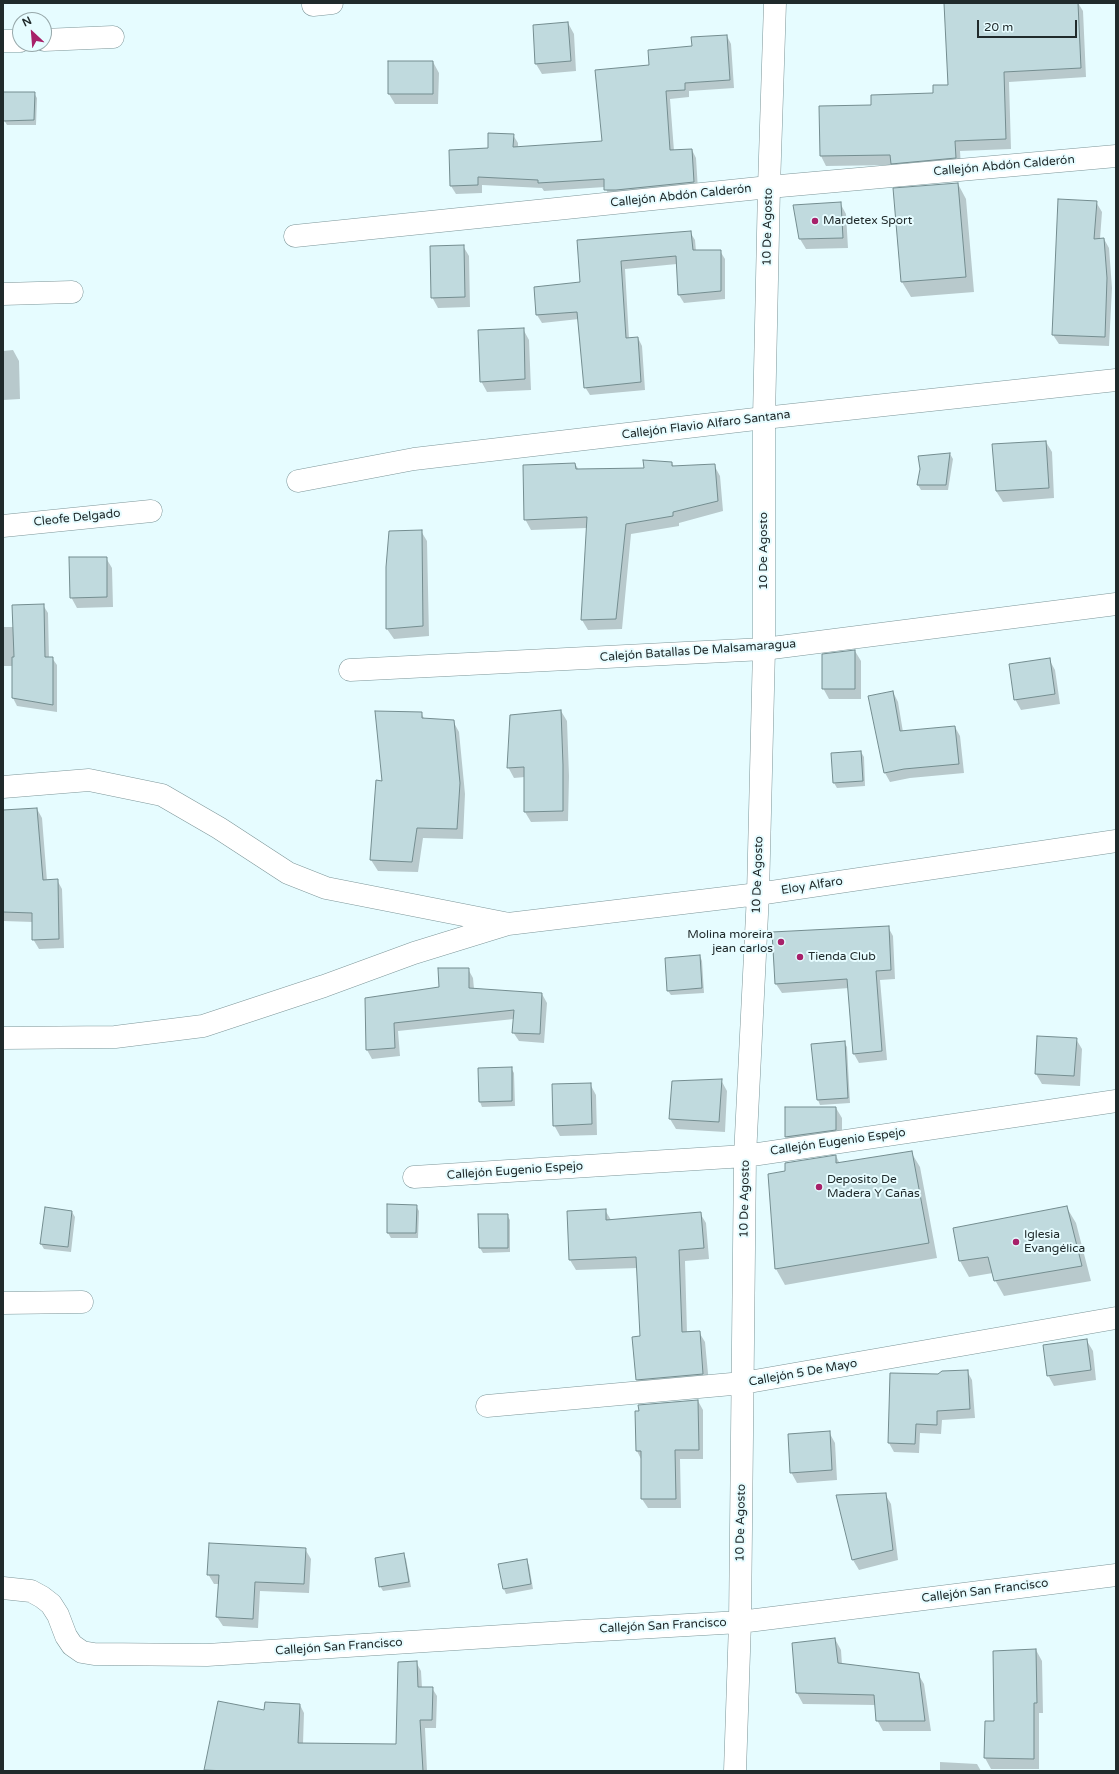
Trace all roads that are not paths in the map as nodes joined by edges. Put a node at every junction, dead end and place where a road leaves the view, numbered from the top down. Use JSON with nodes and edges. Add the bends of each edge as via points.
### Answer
{"nodes":[{"id":1,"x":775,"y":3,"type":"edge"},
{"id":2,"x":114,"y":37,"type":"dead end"},
{"id":3,"x":52,"y":40,"type":"edge"},
{"id":4,"x":1116,"y":156,"type":"edge"},
{"id":5,"x":769,"y":187,"type":"junction"},
{"id":6,"x":295,"y":236,"type":"dead end"},
{"id":7,"x":72,"y":292,"type":"dead end"},
{"id":8,"x":3,"y":294,"type":"edge"},
{"id":9,"x":1116,"y":380,"type":"edge"},
{"id":10,"x":764,"y":418,"type":"junction"},
{"id":11,"x":298,"y":481,"type":"dead end"},
{"id":12,"x":151,"y":511,"type":"dead end"},
{"id":13,"x":3,"y":526,"type":"edge"},
{"id":14,"x":1116,"y":604,"type":"edge"},
{"id":15,"x":764,"y":649,"type":"junction"},
{"id":16,"x":350,"y":670,"type":"dead end"},
{"id":17,"x":3,"y":787,"type":"edge"},
{"id":18,"x":1116,"y":841,"type":"edge"},
{"id":19,"x":758,"y":894,"type":"junction"},
{"id":20,"x":508,"y":924,"type":"junction"},
{"id":21,"x":3,"y":1038,"type":"edge"},
{"id":22,"x":1116,"y":1101,"type":"edge"},
{"id":23,"x":745,"y":1156,"type":"junction"},
{"id":24,"x":414,"y":1177,"type":"dead end"},
{"id":25,"x":82,"y":1302,"type":"dead end"},
{"id":26,"x":3,"y":1303,"type":"edge"},
{"id":27,"x":1116,"y":1318,"type":"edge"},
{"id":28,"x":743,"y":1383,"type":"junction"},
{"id":29,"x":487,"y":1406,"type":"dead end"},
{"id":30,"x":1116,"y":1575,"type":"edge"},
{"id":31,"x":3,"y":1588,"type":"edge"},
{"id":32,"x":740,"y":1622,"type":"junction"},
{"id":33,"x":736,"y":1771,"type":"edge"}],
"edges":[{"from":1,"to":5,"type":"street","name":"10 De Agosto"},
{"from":2,"to":3,"type":"street"},
{"from":4,"to":5,"type":"street","name":"Callejón Abdón Calderón"},
{"from":5,"to":6,"type":"street","name":"Callejón Abdón Calderón"},
{"from":5,"to":10,"type":"street","name":"10 De Agosto"},
{"from":7,"to":8,"type":"street"},
{"from":9,"to":10,"type":"street","name":"Callejón Flavio Alfaro Santana"},
{"from":10,"to":11,"type":"street","name":"Callejón Flavio Alfaro Santana","via":[[414,459]]},
{"from":10,"to":15,"type":"street","name":"10 De Agosto"},
{"from":12,"to":13,"type":"street","name":"Cleofe Delgado"},
{"from":14,"to":15,"type":"street","name":"Calejón Batallas De Malsamaragua"},
{"from":15,"to":16,"type":"street","name":"Calejón Batallas De Malsamaragua"},
{"from":15,"to":19,"type":"street","name":"10 De Agosto"},
{"from":17,"to":20,"type":"street","via":[[89,780],[162,795],[288,873],[326,888]]},
{"from":18,"to":19,"type":"street","name":"Eloy Alfaro"},
{"from":19,"to":20,"type":"street","name":"Eloy Alfaro"},
{"from":19,"to":23,"type":"street","name":"10 De Agosto"},
{"from":20,"to":21,"type":"street","via":[[414,953],[203,1026],[115,1037]]},
{"from":22,"to":23,"type":"street","name":"Callejón Eugenio Espejo"},
{"from":23,"to":24,"type":"street","name":"Callejón Eugenio Espejo"},
{"from":23,"to":28,"type":"street","name":"10 De Agosto"},
{"from":25,"to":26,"type":"street"},
{"from":27,"to":28,"type":"street","name":"Callejón 5 De Mayo"},
{"from":28,"to":29,"type":"street","name":"Callejón 5 De Mayo"},
{"from":28,"to":32,"type":"street","name":"10 De Agosto"},
{"from":30,"to":32,"type":"street","name":"Callejón San Francisco"},
{"from":31,"to":32,"type":"street","name":"Callejón San Francisco","via":[[31,1591],[46,1600],[58,1615],[72,1645],[82,1652],[94,1654],[207,1656]]},
{"from":32,"to":33,"type":"street","name":"10 De Agosto"}]}
